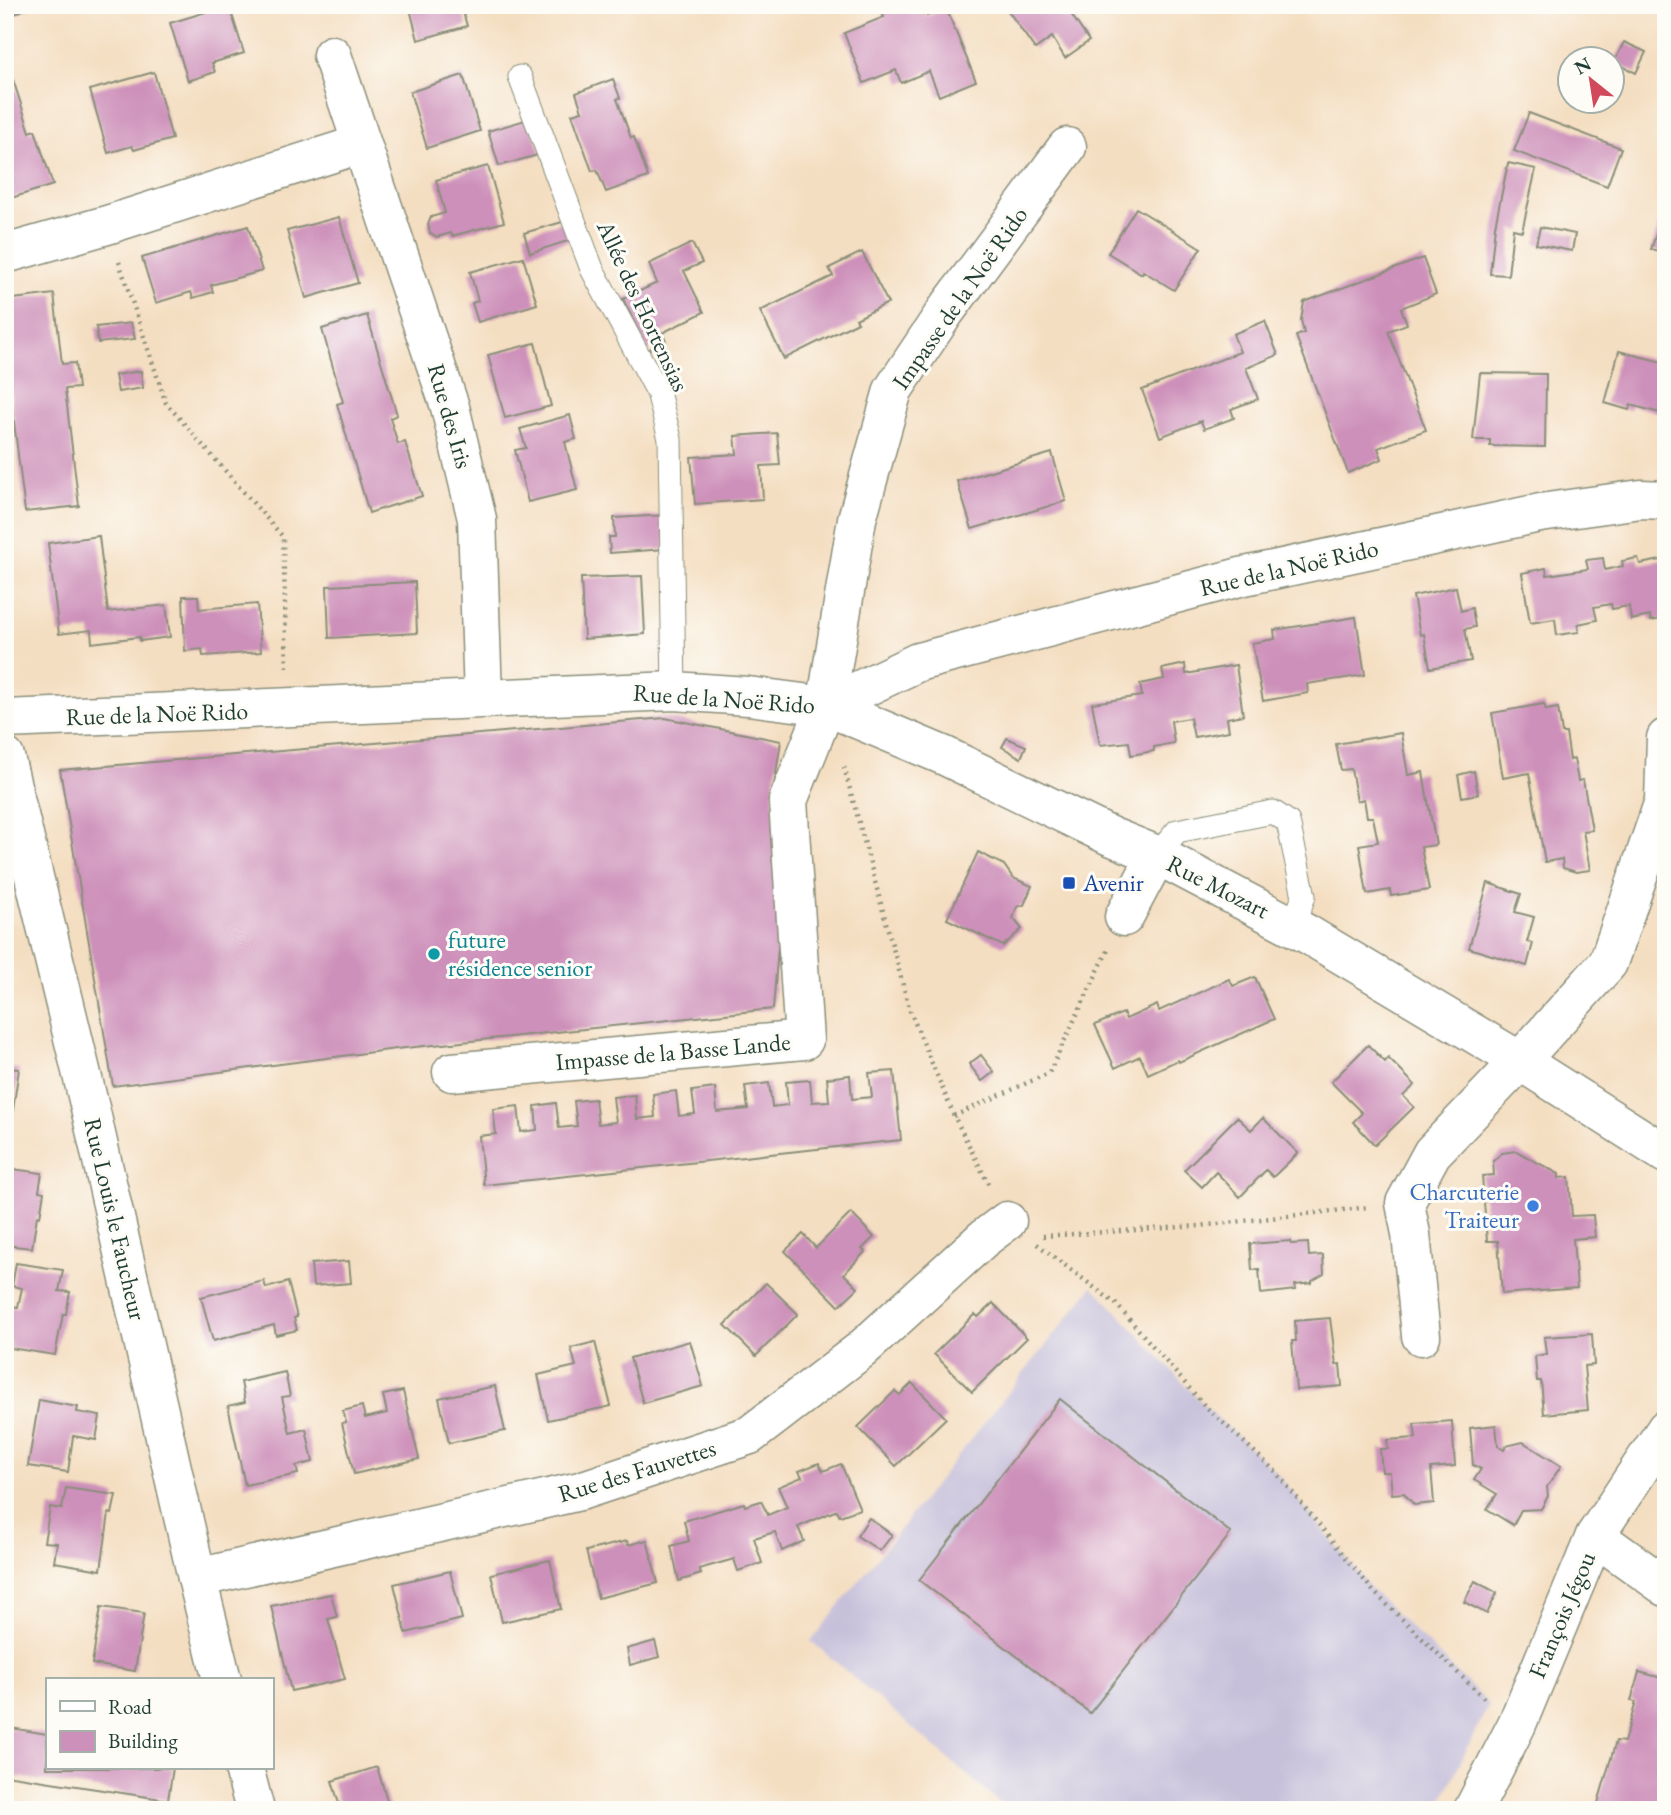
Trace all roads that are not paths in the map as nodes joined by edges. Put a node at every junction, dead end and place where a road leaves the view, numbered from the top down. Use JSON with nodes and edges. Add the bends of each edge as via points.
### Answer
{"nodes":[{"id":1,"x":332,"y":55,"type":"dead end"},
{"id":2,"x":520,"y":77,"type":"dead end"},
{"id":3,"x":361,"y":144,"type":"junction"},
{"id":4,"x":1067,"y":147,"type":"dead end"},
{"id":5,"x":5,"y":254,"type":"edge"},
{"id":6,"x":1666,"y":499,"type":"edge"},
{"id":7,"x":674,"y":691,"type":"junction"},
{"id":8,"x":483,"y":698,"type":"junction"},
{"id":9,"x":826,"y":706,"type":"junction"},
{"id":10,"x":5,"y":719,"type":"edge"},
{"id":11,"x":1666,"y":738,"type":"edge"},
{"id":12,"x":5,"y":757,"type":"edge"},
{"id":13,"x":1157,"y":856,"type":"junction"},
{"id":14,"x":1124,"y":917,"type":"road end"},
{"id":15,"x":1293,"y":926,"type":"junction"},
{"id":16,"x":1520,"y":1061,"type":"junction"},
{"id":17,"x":452,"y":1072,"type":"dead end"},
{"id":18,"x":1666,"y":1154,"type":"edge"},
{"id":19,"x":1017,"y":1229,"type":"road end"},
{"id":20,"x":1421,"y":1336,"type":"dead end"},
{"id":21,"x":1666,"y":1429,"type":"edge"},
{"id":22,"x":1595,"y":1536,"type":"junction"},
{"id":23,"x":197,"y":1578,"type":"junction"},
{"id":24,"x":1666,"y":1587,"type":"edge"},
{"id":25,"x":222,"y":1678,"type":"edge"},
{"id":26,"x":245,"y":1770,"type":"edge"},
{"id":27,"x":255,"y":1810,"type":"edge"},
{"id":28,"x":1473,"y":1810,"type":"edge"}],
"edges":[{"from":1,"to":3,"type":"street","name":"Rue des Iris"},
{"from":2,"to":7,"type":"lane","name":"Allée des Hortensias","via":[[593,269],[658,392],[670,439]]},
{"from":3,"to":5,"type":"street"},
{"from":3,"to":8,"type":"street","name":"Rue des Iris","via":[[450,407],[477,519]]},
{"from":4,"to":9,"type":"street","name":"Impasse de la Noë Rido","via":[[893,390],[857,519]]},
{"from":6,"to":9,"type":"street","name":"Rue de la Noë Rido","via":[[1540,513],[1240,577],[918,662]]},
{"from":7,"to":8,"type":"street","name":"Rue de la Noë Rido"},
{"from":7,"to":9,"type":"street","name":"Rue de la Noë Rido"},
{"from":8,"to":10,"type":"street","name":"Rue de la Noë Rido"},
{"from":9,"to":13,"type":"street","name":"Rue Mozart"},
{"from":9,"to":17,"type":"street","name":"Impasse de la Basse Lande","via":[[788,801],[804,1040]]},
{"from":11,"to":16,"type":"street","via":[[1664,801],[1608,963]]},
{"from":12,"to":23,"type":"street","name":"Rue Louis le Faucheur"},
{"from":13,"to":14,"type":"street"},
{"from":13,"to":15,"type":"street","name":"Rue Mozart"},
{"from":13,"to":15,"type":"lane","via":[[1177,831],[1273,813],[1288,822],[1304,896]]},
{"from":15,"to":16,"type":"street","name":"Rue Mozart"},
{"from":16,"to":18,"type":"street","name":"Rue Mozart"},
{"from":16,"to":20,"type":"street","via":[[1432,1153],[1405,1203]]},
{"from":19,"to":23,"type":"street","name":"Rue des Fauvettes","via":[[983,1239],[861,1350],[750,1435],[580,1491]]},
{"from":21,"to":22,"type":"street","name":"François Jégou"},
{"from":22,"to":24,"type":"street"},
{"from":22,"to":28,"type":"street","name":"François Jégou","via":[[1517,1724]]},
{"from":23,"to":25,"type":"street","name":"Rue Louis le Faucheur"},
{"from":26,"to":27,"type":"street"}]}
